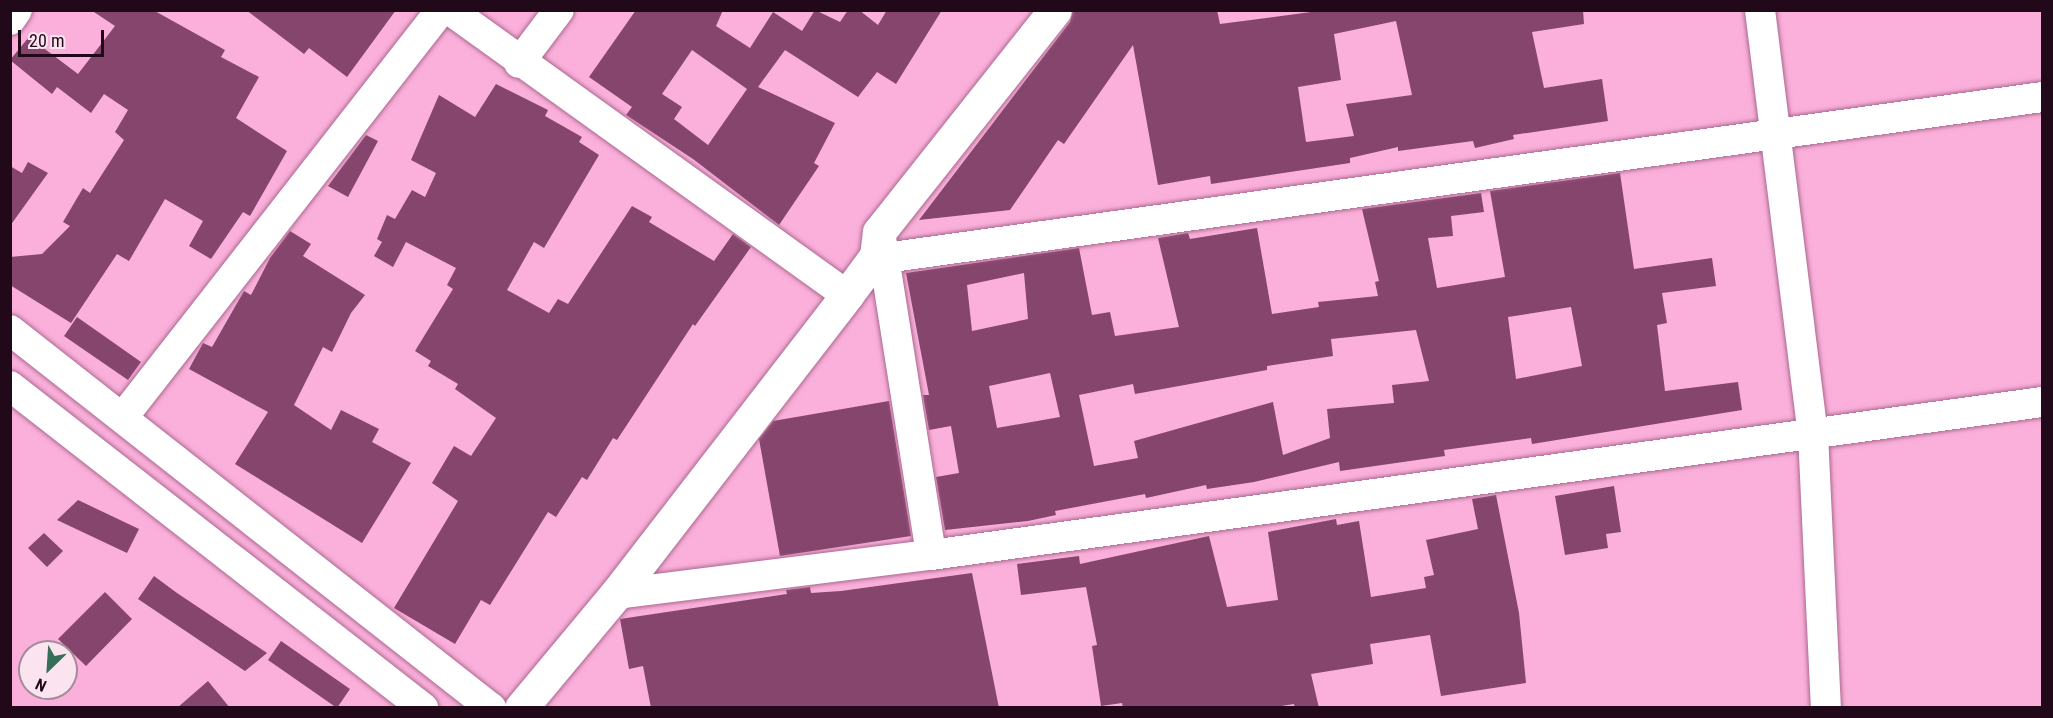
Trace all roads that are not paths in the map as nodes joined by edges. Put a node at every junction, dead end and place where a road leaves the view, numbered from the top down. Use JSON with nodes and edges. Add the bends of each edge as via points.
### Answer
{"nodes":[{"id":1,"x":17,"y":10,"type":"edge"},
{"id":2,"x":441,"y":10,"type":"edge"},
{"id":3,"x":450,"y":10,"type":"edge"},
{"id":4,"x":559,"y":10,"type":"edge"},
{"id":5,"x":1055,"y":10,"type":"edge"},
{"id":6,"x":1760,"y":10,"type":"edge"},
{"id":7,"x":10,"y":20,"type":"edge"},
{"id":8,"x":519,"y":63,"type":"junction"},
{"id":9,"x":2043,"y":97,"type":"edge"},
{"id":10,"x":1776,"y":134,"type":"junction"},
{"id":11,"x":880,"y":249,"type":"junction"},
{"id":12,"x":846,"y":295,"type":"junction"},
{"id":13,"x":10,"y":330,"type":"edge"},
{"id":14,"x":10,"y":386,"type":"edge"},
{"id":15,"x":2043,"y":402,"type":"edge"},
{"id":16,"x":123,"y":417,"type":"junction"},
{"id":17,"x":1813,"y":434,"type":"junction"},
{"id":18,"x":931,"y":555,"type":"junction"},
{"id":19,"x":616,"y":594,"type":"junction"},
{"id":20,"x":405,"y":703,"type":"edge"},
{"id":21,"x":491,"y":708,"type":"edge"},
{"id":22,"x":521,"y":708,"type":"edge"},
{"id":23,"x":1826,"y":708,"type":"edge"}],
"edges":[{"from":1,"to":7,"type":"street"},
{"from":2,"to":16,"type":"street"},
{"from":3,"to":8,"type":"street"},
{"from":4,"to":8,"type":"street"},
{"from":5,"to":11,"type":"main road"},
{"from":6,"to":10,"type":"street"},
{"from":8,"to":12,"type":"street"},
{"from":9,"to":10,"type":"street"},
{"from":10,"to":11,"type":"street"},
{"from":10,"to":17,"type":"street"},
{"from":11,"to":12,"type":"main road"},
{"from":11,"to":18,"type":"street"},
{"from":12,"to":19,"type":"main road"},
{"from":13,"to":16,"type":"street"},
{"from":14,"to":20,"type":"street"},
{"from":15,"to":17,"type":"street"},
{"from":16,"to":21,"type":"street"},
{"from":17,"to":18,"type":"street"},
{"from":17,"to":23,"type":"street"},
{"from":18,"to":19,"type":"street"},
{"from":19,"to":22,"type":"main road"}]}
